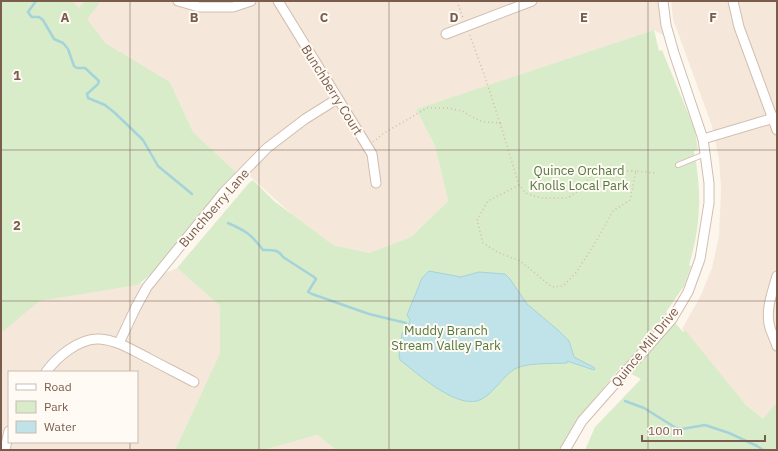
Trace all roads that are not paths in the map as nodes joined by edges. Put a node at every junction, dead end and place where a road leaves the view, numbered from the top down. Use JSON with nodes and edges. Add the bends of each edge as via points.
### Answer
{"nodes":[{"id":1,"x":178,"y":1,"type":"edge"},
{"id":2,"x":251,"y":1,"type":"edge"},
{"id":3,"x":278,"y":1,"type":"edge"},
{"id":4,"x":532,"y":1,"type":"edge"},
{"id":5,"x":663,"y":1,"type":"edge"},
{"id":6,"x":733,"y":1,"type":"edge"},
{"id":7,"x":446,"y":34,"type":"dead end"},
{"id":8,"x":337,"y":98,"type":"junction"},
{"id":9,"x":775,"y":118,"type":"edge"},
{"id":10,"x":777,"y":130,"type":"edge"},
{"id":11,"x":703,"y":139,"type":"junction"},
{"id":12,"x":705,"y":154,"type":"junction"},
{"id":13,"x":678,"y":165,"type":"dead end"},
{"id":14,"x":376,"y":183,"type":"dead end"},
{"id":15,"x":777,"y":276,"type":"edge"},
{"id":16,"x":119,"y":343,"type":"junction"},
{"id":17,"x":777,"y":346,"type":"edge"},
{"id":18,"x":47,"y":371,"type":"edge"},
{"id":19,"x":194,"y":382,"type":"dead end"},
{"id":20,"x":8,"y":435,"type":"edge"},
{"id":21,"x":4,"y":450,"type":"edge"},
{"id":22,"x":565,"y":450,"type":"edge"}],
"edges":[{"from":1,"to":2,"type":"street","via":[[199,7],[233,7]]},
{"from":3,"to":8,"type":"street","name":"Bunchberry Court"},
{"from":4,"to":7,"type":"street"},
{"from":5,"to":11,"type":"street","name":"Quince Mill Drive","via":[[666,25],[674,53]]},
{"from":6,"to":9,"type":"street","via":[[738,27]]},
{"from":8,"to":14,"type":"street","name":"Bunchberry Court","via":[[372,154]]},
{"from":8,"to":16,"type":"street","name":"Bunchberry Lane","via":[[267,148],[224,192],[147,287]]},
{"from":9,"to":10,"type":"street"},
{"from":9,"to":11,"type":"street"},
{"from":11,"to":12,"type":"street","name":"Quince Mill Drive"},
{"from":12,"to":13,"type":"lane"},
{"from":12,"to":22,"type":"street","name":"Quince Mill Drive","via":[[710,203],[700,259],[688,292],[672,319],[582,422]]},
{"from":15,"to":17,"type":"street","via":[[768,311],[770,327]]},
{"from":16,"to":18,"type":"street","via":[[99,339],[88,340],[72,348],[52,363]]},
{"from":16,"to":19,"type":"street"},
{"from":20,"to":21,"type":"street"}]}
